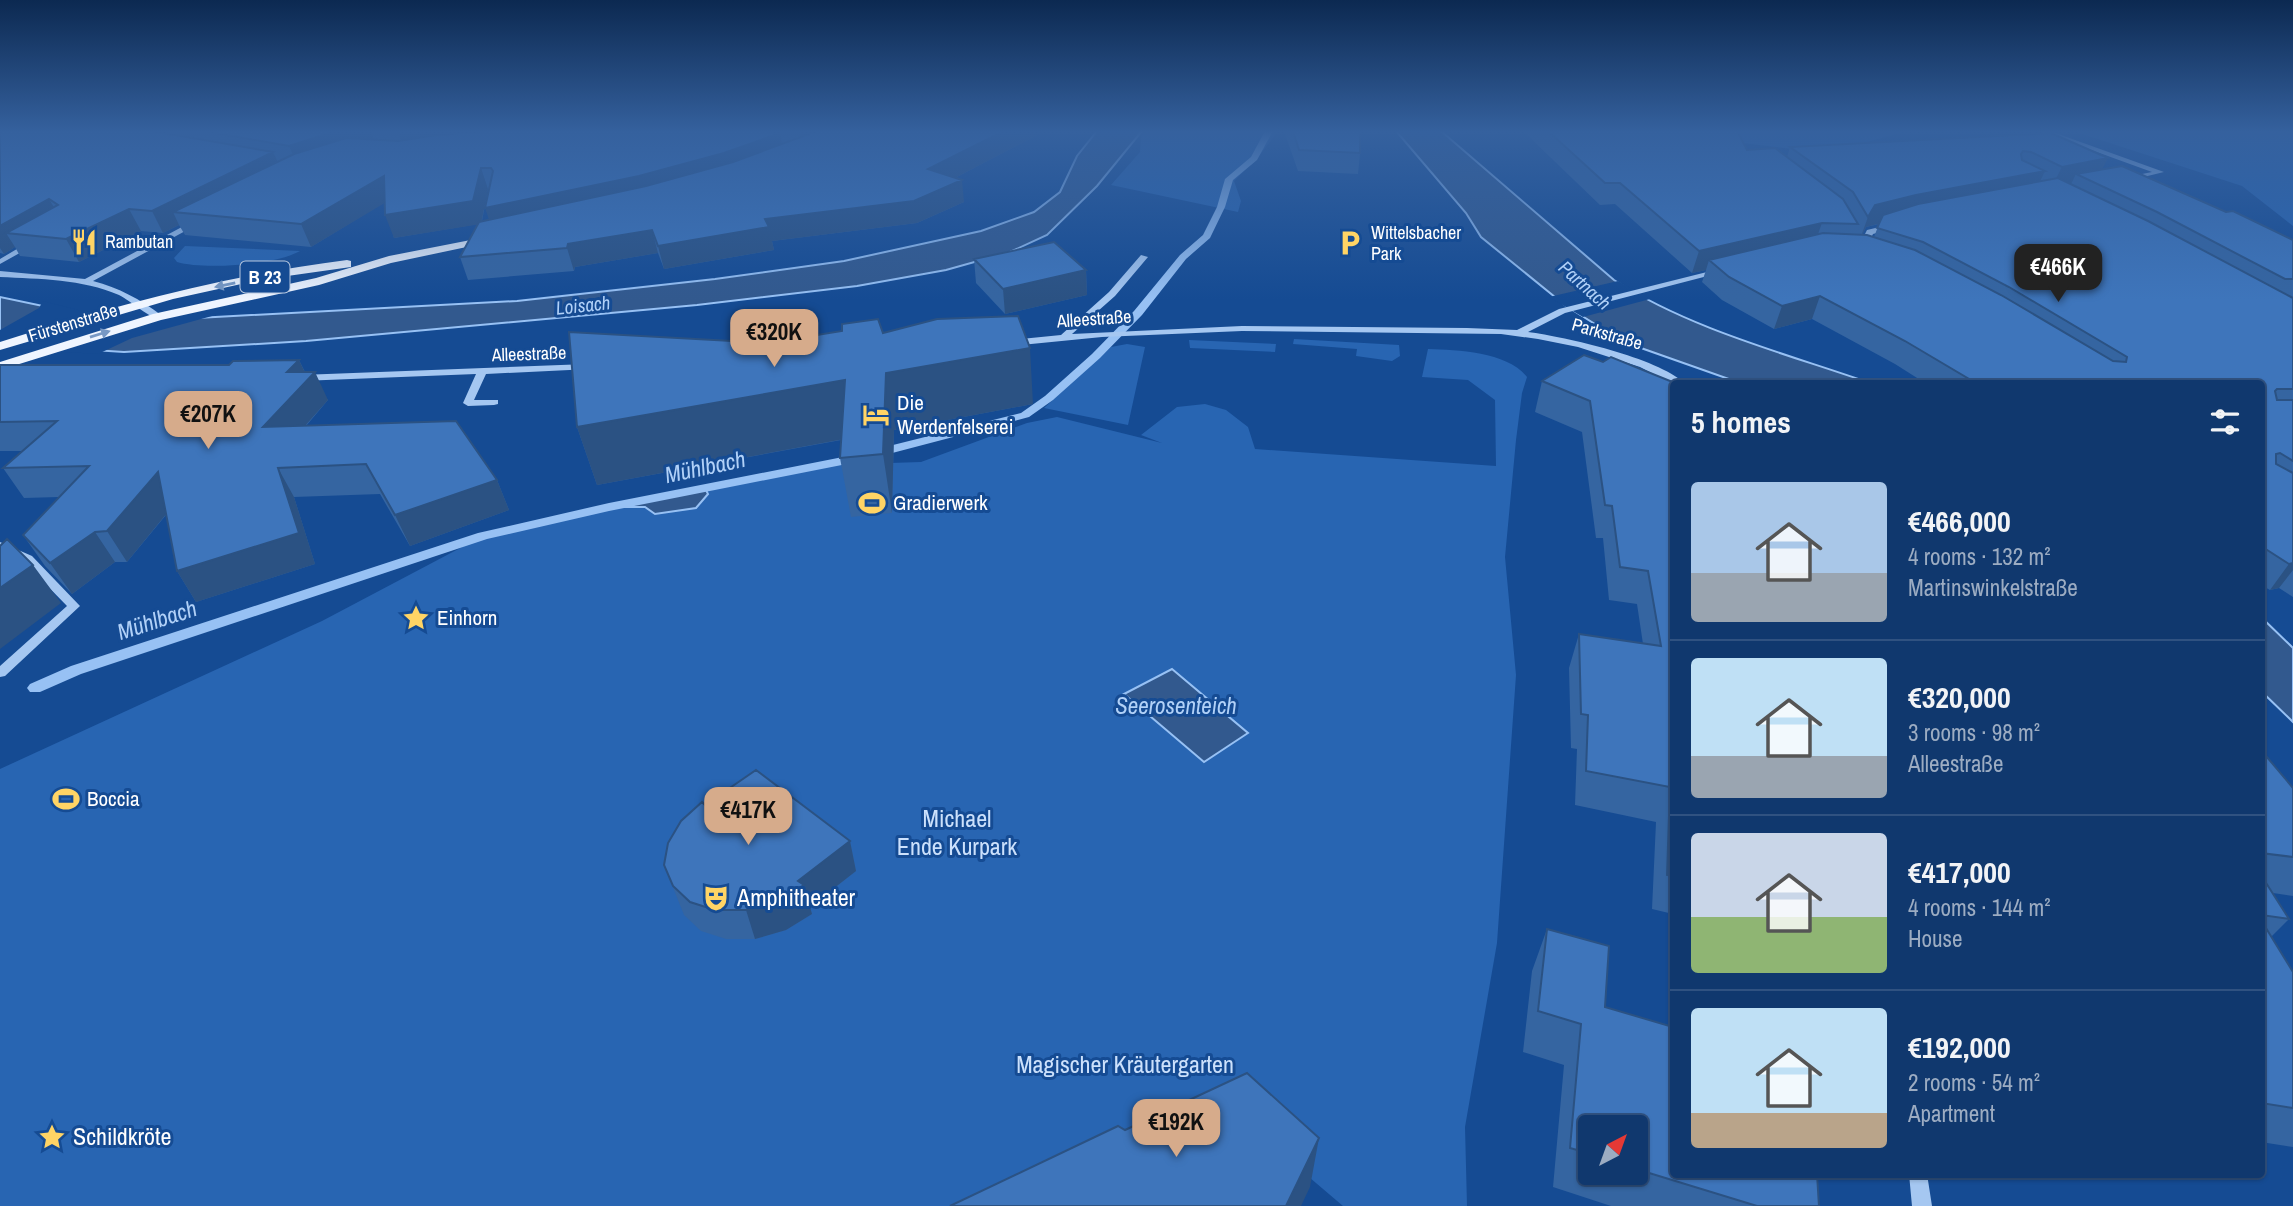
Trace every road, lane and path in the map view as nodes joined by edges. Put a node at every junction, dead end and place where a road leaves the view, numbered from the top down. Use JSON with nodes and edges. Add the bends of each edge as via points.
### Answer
{"nodes":[{"id":1,"x":199,"y":221,"type":"edge"},
{"id":2,"x":1896,"y":225,"type":"edge"},
{"id":3,"x":502,"y":237,"type":"edge"},
{"id":4,"x":43,"y":238,"type":"edge"},
{"id":5,"x":1853,"y":241,"type":"edge"},
{"id":6,"x":1849,"y":251,"type":"edge"},
{"id":7,"x":1860,"y":252,"type":"junction"},
{"id":8,"x":1872,"y":256,"type":"edge"},
{"id":9,"x":1144,"y":257,"type":"dead end"},
{"id":10,"x":389,"y":260,"type":"junction"},
{"id":11,"x":0,"y":262,"type":"edge"},
{"id":12,"x":1725,"y":271,"type":"edge"},
{"id":13,"x":0,"y":274,"type":"edge"},
{"id":14,"x":88,"y":281,"type":"junction"},
{"id":15,"x":143,"y":303,"type":"junction"},
{"id":16,"x":158,"y":317,"type":"junction"},
{"id":17,"x":1519,"y":333,"type":"junction"},
{"id":18,"x":1065,"y":336,"type":"junction"},
{"id":19,"x":1000,"y":344,"type":"edge"},
{"id":20,"x":0,"y":346,"type":"edge"},
{"id":21,"x":0,"y":366,"type":"edge"},
{"id":22,"x":602,"y":367,"type":"edge"},
{"id":23,"x":482,"y":371,"type":"junction"},
{"id":24,"x":0,"y":375,"type":"edge"},
{"id":25,"x":12,"y":376,"type":"edge"},
{"id":26,"x":295,"y":378,"type":"edge"},
{"id":27,"x":1674,"y":380,"type":"edge"},
{"id":28,"x":494,"y":402,"type":"dead end"},
{"id":29,"x":0,"y":546,"type":"edge"},
{"id":30,"x":0,"y":673,"type":"edge"},
{"id":31,"x":1918,"y":1178,"type":"edge"},
{"id":32,"x":1922,"y":1206,"type":"edge"}],
"edges":[{"from":1,"to":14,"type":"street","name":"Fürstenstraße"},
{"from":2,"to":7,"type":"street","via":[[1870,232]]},
{"from":3,"to":10,"type":"main road","number":"B 23","via":[[484,237]]},
{"from":4,"to":11,"type":"lane"},
{"from":5,"to":7,"type":"street"},
{"from":6,"to":7,"type":"street"},
{"from":7,"to":8,"type":"street"},
{"from":9,"to":18,"type":"street","via":[[1112,294]]},
{"from":10,"to":15,"type":"main road","number":"B 23","one_way":true,"via":[[315,268]]},
{"from":10,"to":16,"type":"main road","number":"B 23","via":[[319,281]]},
{"from":12,"to":17,"type":"street","via":[[1562,310]]},
{"from":13,"to":14,"type":"street"},
{"from":14,"to":15,"type":"street"},
{"from":15,"to":16,"type":"street"},
{"from":15,"to":20,"type":"main road","name":"Fürstenstraße","number":"B 23"},
{"from":21,"to":16,"type":"main road","name":"Fürstenstraße","number":"B 23","one_way":true},
{"from":17,"to":18,"type":"street","name":"Alleestraße","via":[[1298,327]]},
{"from":17,"to":27,"type":"street","name":"Parkstraße","via":[[1602,351]]},
{"from":18,"to":19,"type":"street","name":"Alleestraße"},
{"from":22,"to":23,"type":"street","name":"Alleestraße"},
{"from":23,"to":26,"type":"street","name":"Alleestraße"},
{"from":23,"to":28,"type":"street","via":[[468,403]]},
{"from":24,"to":25,"type":"street"},
{"from":29,"to":30,"type":"street","via":[[28,559],[74,606]]},
{"from":31,"to":32,"type":"street"}]}
